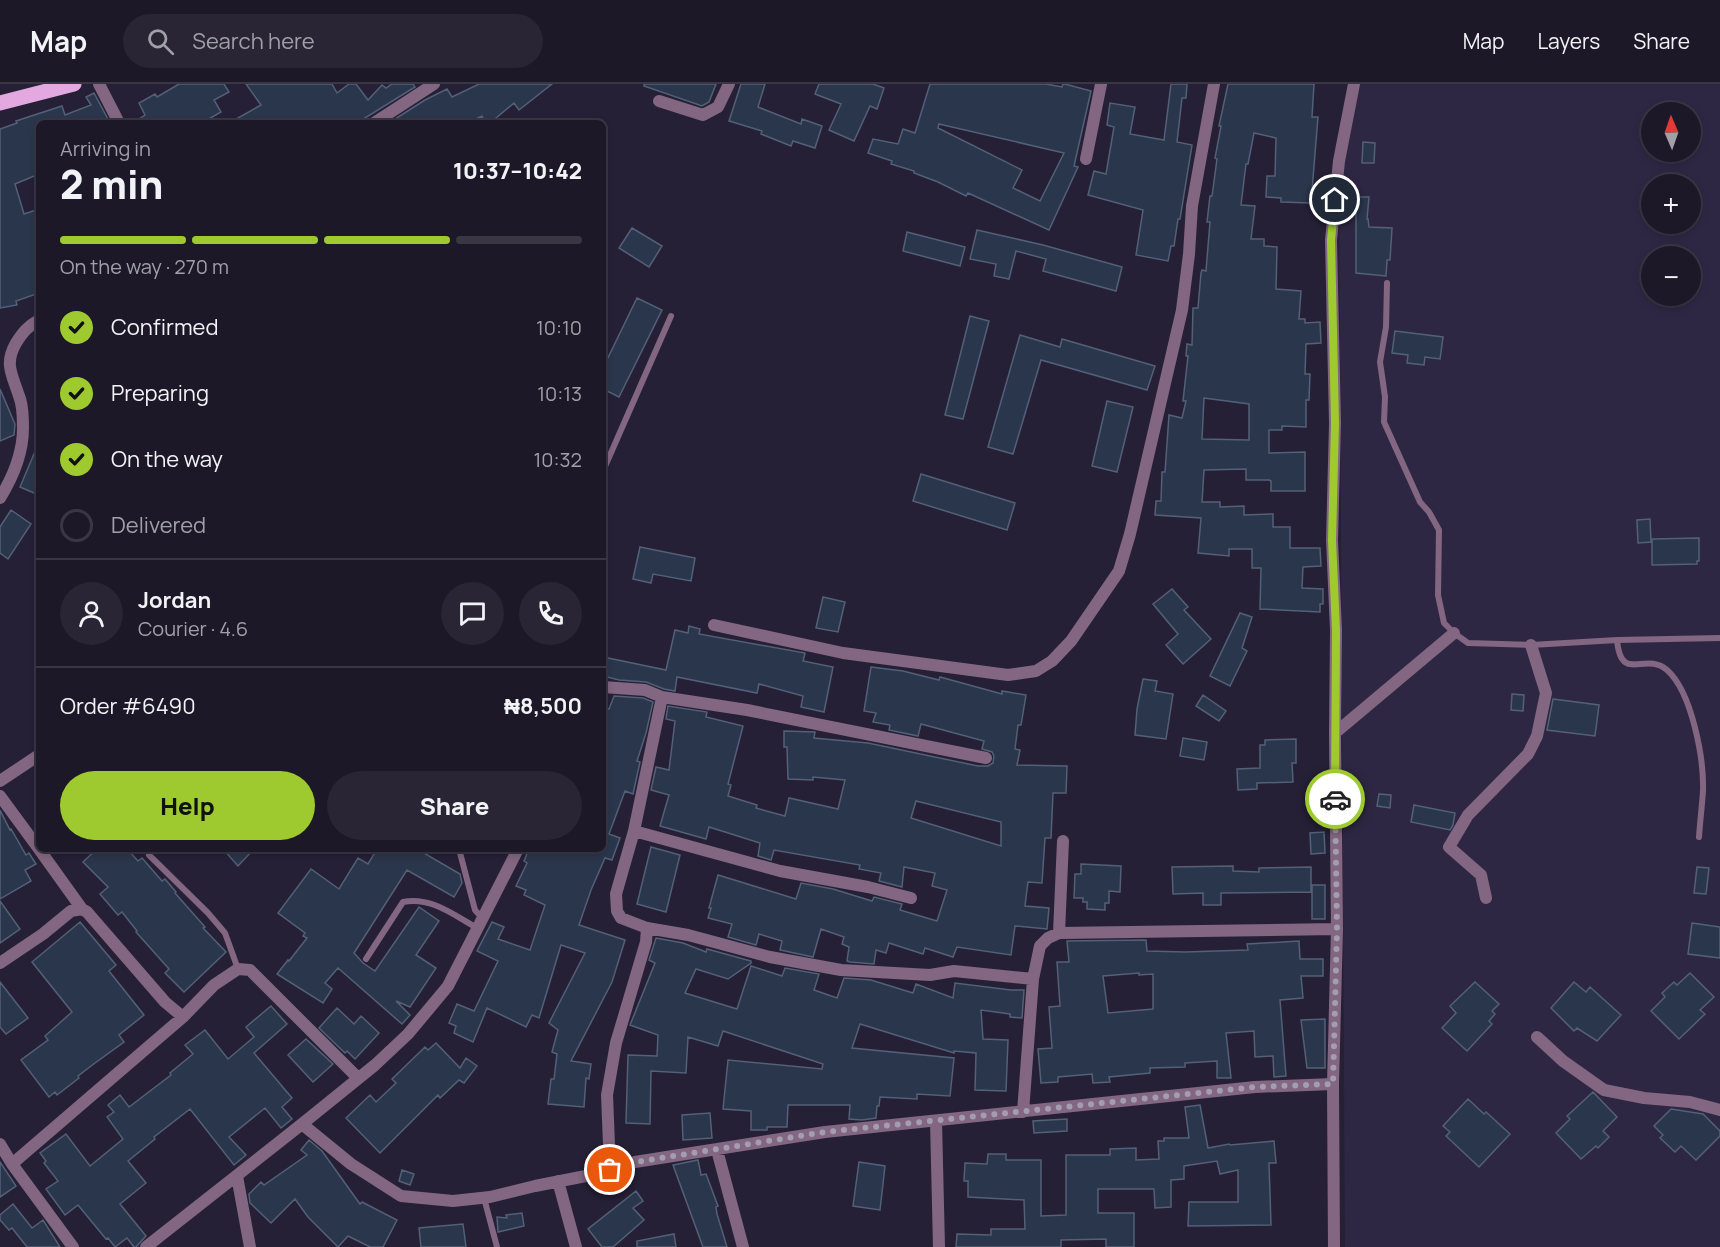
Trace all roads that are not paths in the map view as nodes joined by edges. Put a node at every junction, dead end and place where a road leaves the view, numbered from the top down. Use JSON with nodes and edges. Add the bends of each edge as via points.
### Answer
{"nodes":[{"id":1,"x":74,"y":84,"type":"edge"},
{"id":2,"x":99,"y":84,"type":"edge"},
{"id":3,"x":434,"y":84,"type":"edge"},
{"id":4,"x":729,"y":84,"type":"edge"},
{"id":5,"x":1101,"y":84,"type":"edge"},
{"id":6,"x":1214,"y":84,"type":"edge"},
{"id":7,"x":1354,"y":84,"type":"edge"},
{"id":8,"x":659,"y":101,"type":"dead end"},
{"id":9,"x":0,"y":103,"type":"edge"},
{"id":10,"x":117,"y":120,"type":"edge"},
{"id":11,"x":379,"y":120,"type":"edge"},
{"id":12,"x":1086,"y":159,"type":"dead end"},
{"id":13,"x":1388,"y":283,"type":"dead end"},
{"id":14,"x":671,"y":316,"type":"dead end"},
{"id":15,"x":36,"y":322,"type":"edge"},
{"id":16,"x":606,"y":464,"type":"edge"},
{"id":17,"x":0,"y":498,"type":"edge"},
{"id":18,"x":714,"y":625,"type":"dead end"},
{"id":19,"x":1454,"y":633,"type":"junction"},
{"id":20,"x":1720,"y":638,"type":"edge"},
{"id":21,"x":1617,"y":640,"type":"junction"},
{"id":22,"x":1531,"y":645,"type":"junction"},
{"id":23,"x":606,"y":687,"type":"edge"},
{"id":24,"x":662,"y":697,"type":"junction"},
{"id":25,"x":1335,"y":733,"type":"junction"},
{"id":26,"x":36,"y":757,"type":"edge"},
{"id":27,"x":986,"y":758,"type":"dead end"},
{"id":28,"x":0,"y":781,"type":"edge"},
{"id":29,"x":0,"y":796,"type":"edge"},
{"id":30,"x":634,"y":831,"type":"junction"},
{"id":31,"x":1699,"y":837,"type":"dead end"},
{"id":32,"x":1063,"y":841,"type":"dead end"},
{"id":33,"x":36,"y":845,"type":"edge"},
{"id":34,"x":41,"y":852,"type":"edge"},
{"id":35,"x":460,"y":852,"type":"edge"},
{"id":36,"x":516,"y":852,"type":"edge"},
{"id":37,"x":149,"y":855,"type":"dead end"},
{"id":38,"x":911,"y":898,"type":"dead end"},
{"id":39,"x":1486,"y":898,"type":"dead end"},
{"id":40,"x":82,"y":909,"type":"junction"},
{"id":41,"x":480,"y":923,"type":"junction"},
{"id":42,"x":647,"y":928,"type":"junction"},
{"id":43,"x":1337,"y":929,"type":"junction"},
{"id":44,"x":1059,"y":933,"type":"junction"},
{"id":45,"x":366,"y":959,"type":"dead end"},
{"id":46,"x":0,"y":963,"type":"edge"},
{"id":47,"x":238,"y":969,"type":"junction"},
{"id":48,"x":1033,"y":979,"type":"junction"},
{"id":49,"x":183,"y":1017,"type":"junction"},
{"id":50,"x":1537,"y":1037,"type":"dead end"},
{"id":51,"x":358,"y":1078,"type":"junction"},
{"id":52,"x":1333,"y":1084,"type":"junction"},
{"id":53,"x":1720,"y":1110,"type":"edge"},
{"id":54,"x":1023,"y":1112,"type":"junction"},
{"id":55,"x":936,"y":1121,"type":"junction"},
{"id":56,"x":302,"y":1124,"type":"junction"},
{"id":57,"x":0,"y":1144,"type":"edge"},
{"id":58,"x":717,"y":1150,"type":"junction"},
{"id":59,"x":12,"y":1164,"type":"junction"},
{"id":60,"x":610,"y":1170,"type":"junction"},
{"id":61,"x":237,"y":1176,"type":"junction"},
{"id":62,"x":558,"y":1181,"type":"junction"},
{"id":63,"x":484,"y":1198,"type":"junction"},
{"id":64,"x":73,"y":1247,"type":"edge"},
{"id":65,"x":146,"y":1247,"type":"edge"},
{"id":66,"x":250,"y":1247,"type":"edge"},
{"id":67,"x":497,"y":1247,"type":"edge"},
{"id":68,"x":576,"y":1247,"type":"edge"},
{"id":69,"x":743,"y":1247,"type":"edge"},
{"id":70,"x":939,"y":1247,"type":"edge"},
{"id":71,"x":1334,"y":1247,"type":"edge"}],
"edges":[{"from":1,"to":9,"type":"main road"},
{"from":2,"to":10,"type":"street"},
{"from":3,"to":11,"type":"street"},
{"from":4,"to":8,"type":"street","via":[[718,107],[703,115]]},
{"from":5,"to":12,"type":"street"},
{"from":6,"to":18,"type":"street","via":[[1192,206],[1182,310],[1130,534],[1119,571],[1071,641],[1036,671],[1008,675],[843,653]]},
{"from":7,"to":25,"type":"street","via":[[1339,161],[1331,240]]},
{"from":13,"to":19,"type":"lane","via":[[1380,362],[1384,422],[1420,502],[1439,530],[1438,595],[1444,622]]},
{"from":14,"to":16,"type":"lane"},
{"from":15,"to":17,"type":"street","via":[[23,331],[9,361],[20,398],[23,430],[12,479]]},
{"from":19,"to":22,"type":"lane","via":[[1468,643]]},
{"from":19,"to":25,"type":"street"},
{"from":20,"to":21,"type":"lane"},
{"from":21,"to":22,"type":"lane"},
{"from":21,"to":31,"type":"lane","via":[[1620,659],[1627,663],[1656,663],[1668,671],[1682,692],[1699,751],[1703,790]]},
{"from":22,"to":39,"type":"street","via":[[1546,693],[1537,736],[1528,754],[1468,815],[1449,847],[1481,875]]},
{"from":23,"to":24,"type":"street","via":[[645,690]]},
{"from":24,"to":27,"type":"street"},
{"from":24,"to":30,"type":"street"},
{"from":25,"to":43,"type":"street"},
{"from":26,"to":28,"type":"street"},
{"from":29,"to":33,"type":"street"},
{"from":30,"to":38,"type":"street","via":[[780,871]]},
{"from":30,"to":42,"type":"street","via":[[616,894],[617,911],[625,921]]},
{"from":32,"to":44,"type":"street"},
{"from":34,"to":40,"type":"street"},
{"from":35,"to":41,"type":"lane"},
{"from":36,"to":41,"type":"street"},
{"from":37,"to":47,"type":"lane","via":[[225,933]]},
{"from":40,"to":46,"type":"street","via":[[71,911]]},
{"from":40,"to":49,"type":"street"},
{"from":41,"to":45,"type":"lane","via":[[431,902],[403,902]]},
{"from":41,"to":51,"type":"street","via":[[448,986],[408,1034]]},
{"from":42,"to":48,"type":"street","via":[[841,970],[930,975],[954,971]]},
{"from":42,"to":60,"type":"street","via":[[616,1043],[608,1095]]},
{"from":43,"to":44,"type":"street"},
{"from":43,"to":52,"type":"street"},
{"from":44,"to":48,"type":"street","via":[[1040,946]]},
{"from":47,"to":49,"type":"street","via":[[214,985]]},
{"from":47,"to":51,"type":"street","via":[[256,975]]},
{"from":48,"to":54,"type":"street"},
{"from":49,"to":59,"type":"street"},
{"from":50,"to":53,"type":"street","via":[[1604,1090]]},
{"from":51,"to":56,"type":"street"},
{"from":52,"to":54,"type":"street","via":[[1255,1087]]},
{"from":52,"to":71,"type":"street"},
{"from":54,"to":55,"type":"street"},
{"from":55,"to":58,"type":"street","via":[[825,1132]]},
{"from":55,"to":70,"type":"street"},
{"from":56,"to":61,"type":"street"},
{"from":56,"to":63,"type":"street","via":[[351,1164],[401,1196],[453,1201]]},
{"from":57,"to":59,"type":"street"},
{"from":58,"to":60,"type":"street","via":[[636,1162]]},
{"from":58,"to":69,"type":"street"},
{"from":59,"to":64,"type":"street"},
{"from":60,"to":62,"type":"street"},
{"from":61,"to":65,"type":"street"},
{"from":61,"to":66,"type":"street"},
{"from":62,"to":63,"type":"street"},
{"from":62,"to":68,"type":"street"},
{"from":63,"to":67,"type":"lane"}]}
